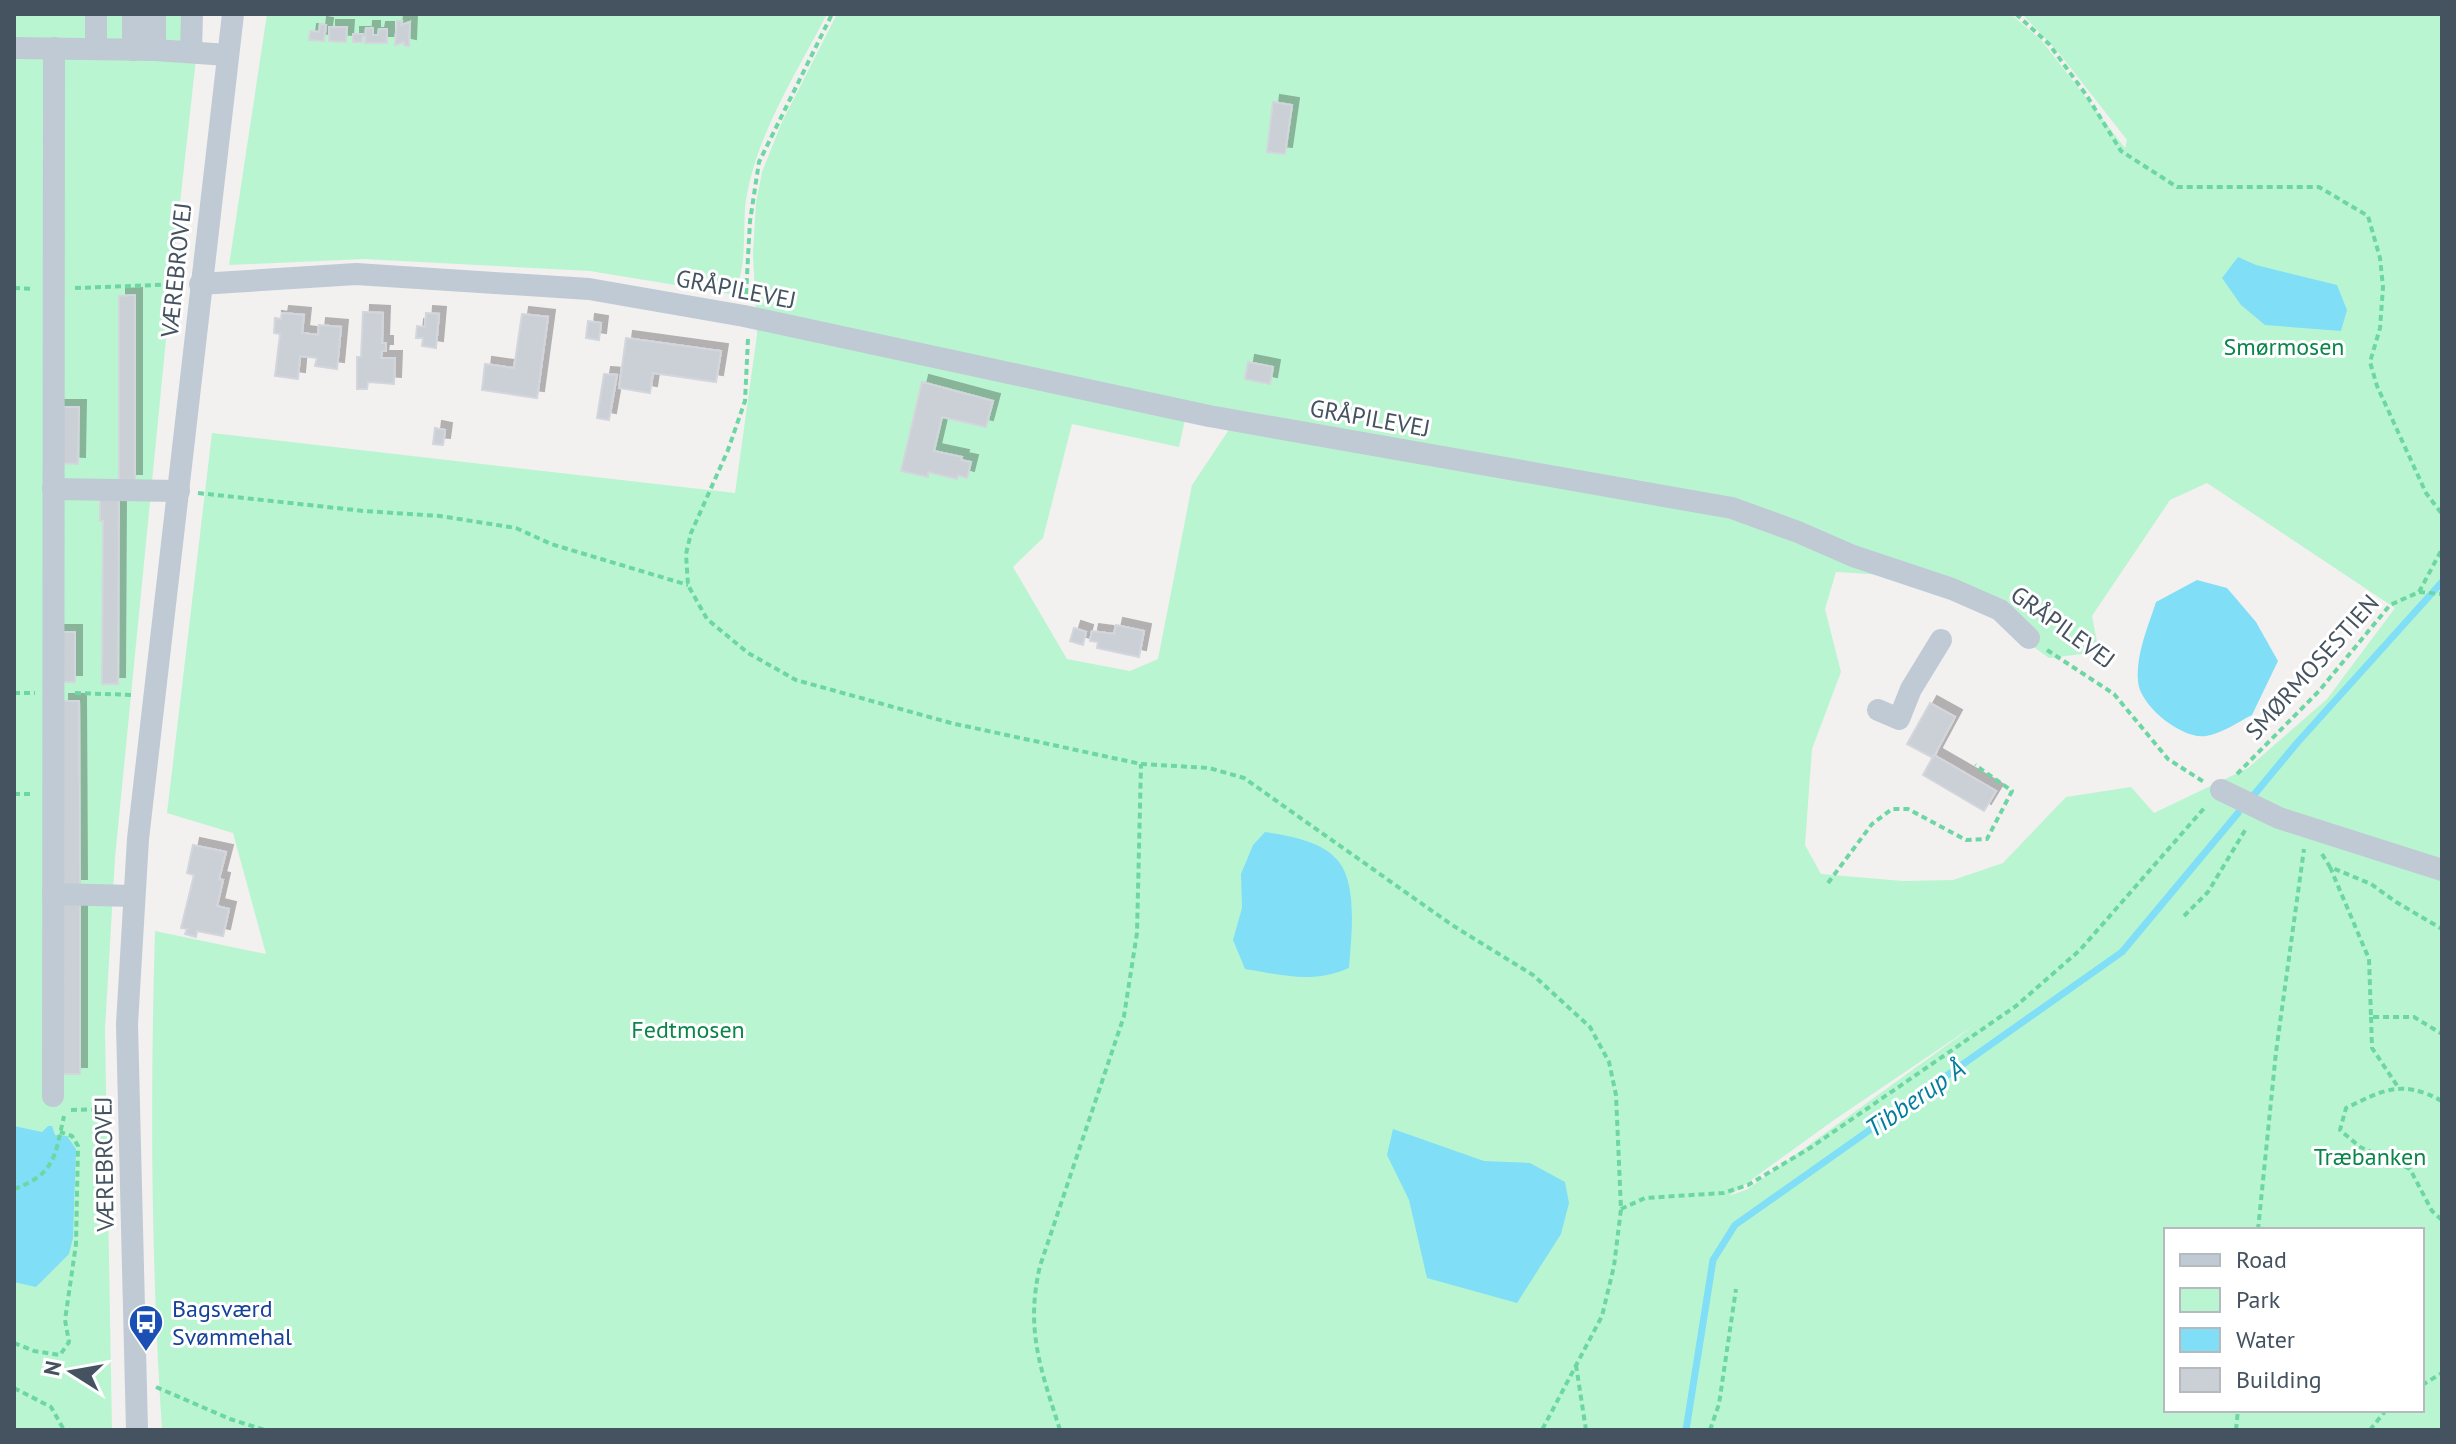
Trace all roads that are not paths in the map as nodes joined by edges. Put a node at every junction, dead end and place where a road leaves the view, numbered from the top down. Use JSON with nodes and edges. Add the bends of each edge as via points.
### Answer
{"nodes":[{"id":1,"x":96,"y":14,"type":"edge"},
{"id":2,"x":133,"y":14,"type":"edge"},
{"id":3,"x":155,"y":14,"type":"edge"},
{"id":4,"x":192,"y":14,"type":"edge"},
{"id":5,"x":233,"y":14,"type":"edge"},
{"id":6,"x":14,"y":48,"type":"edge"},
{"id":7,"x":54,"y":48,"type":"junction"},
{"id":8,"x":96,"y":49,"type":"junction"},
{"id":9,"x":144,"y":50,"type":"junction"},
{"id":10,"x":191,"y":52,"type":"junction"},
{"id":11,"x":228,"y":55,"type":"junction"},
{"id":12,"x":200,"y":284,"type":"junction"},
{"id":13,"x":53,"y":489,"type":"junction"},
{"id":14,"x":179,"y":491,"type":"junction"},
{"id":15,"x":2029,"y":638,"type":"road end"},
{"id":16,"x":1941,"y":640,"type":"dead end"},
{"id":17,"x":1878,"y":710,"type":"dead end"},
{"id":18,"x":2221,"y":790,"type":"road end"},
{"id":19,"x":2442,"y":870,"type":"edge"},
{"id":20,"x":53,"y":894,"type":"junction"},
{"id":21,"x":134,"y":896,"type":"junction"},
{"id":22,"x":59,"y":1103,"type":"road end"},
{"id":23,"x":137,"y":1430,"type":"edge"}],
"edges":[{"from":1,"to":8,"type":"street"},
{"from":2,"to":9,"type":"street"},
{"from":3,"to":9,"type":"street"},
{"from":4,"to":10,"type":"street"},
{"from":5,"to":11,"type":"street","name":"VÆREBROVEJ"},
{"from":6,"to":7,"type":"street"},
{"from":7,"to":8,"type":"street"},
{"from":7,"to":13,"type":"street","name":"VÆREBROVEJ"},
{"from":8,"to":9,"type":"street"},
{"from":9,"to":10,"type":"street"},
{"from":10,"to":11,"type":"street"},
{"from":11,"to":12,"type":"street","name":"VÆREBROVEJ"},
{"from":12,"to":14,"type":"street","name":"VÆREBROVEJ"},
{"from":12,"to":15,"type":"street","name":"GRÅPILEVEJ","via":[[356,274],[589,289],[744,316],[1209,416],[1732,508],[2000,610]]},
{"from":13,"to":14,"type":"street"},
{"from":13,"to":20,"type":"street","name":"VÆREBROVEJ"},
{"from":14,"to":21,"type":"street","name":"VÆREBROVEJ"},
{"from":16,"to":17,"type":"street","via":[[1899,719]]},
{"from":18,"to":19,"type":"street","via":[[2307,827]]},
{"from":20,"to":21,"type":"street"},
{"from":20,"to":22,"type":"street","name":"VÆREBROVEJ"},
{"from":21,"to":23,"type":"street","name":"VÆREBROVEJ","via":[[127,1024]]}]}
